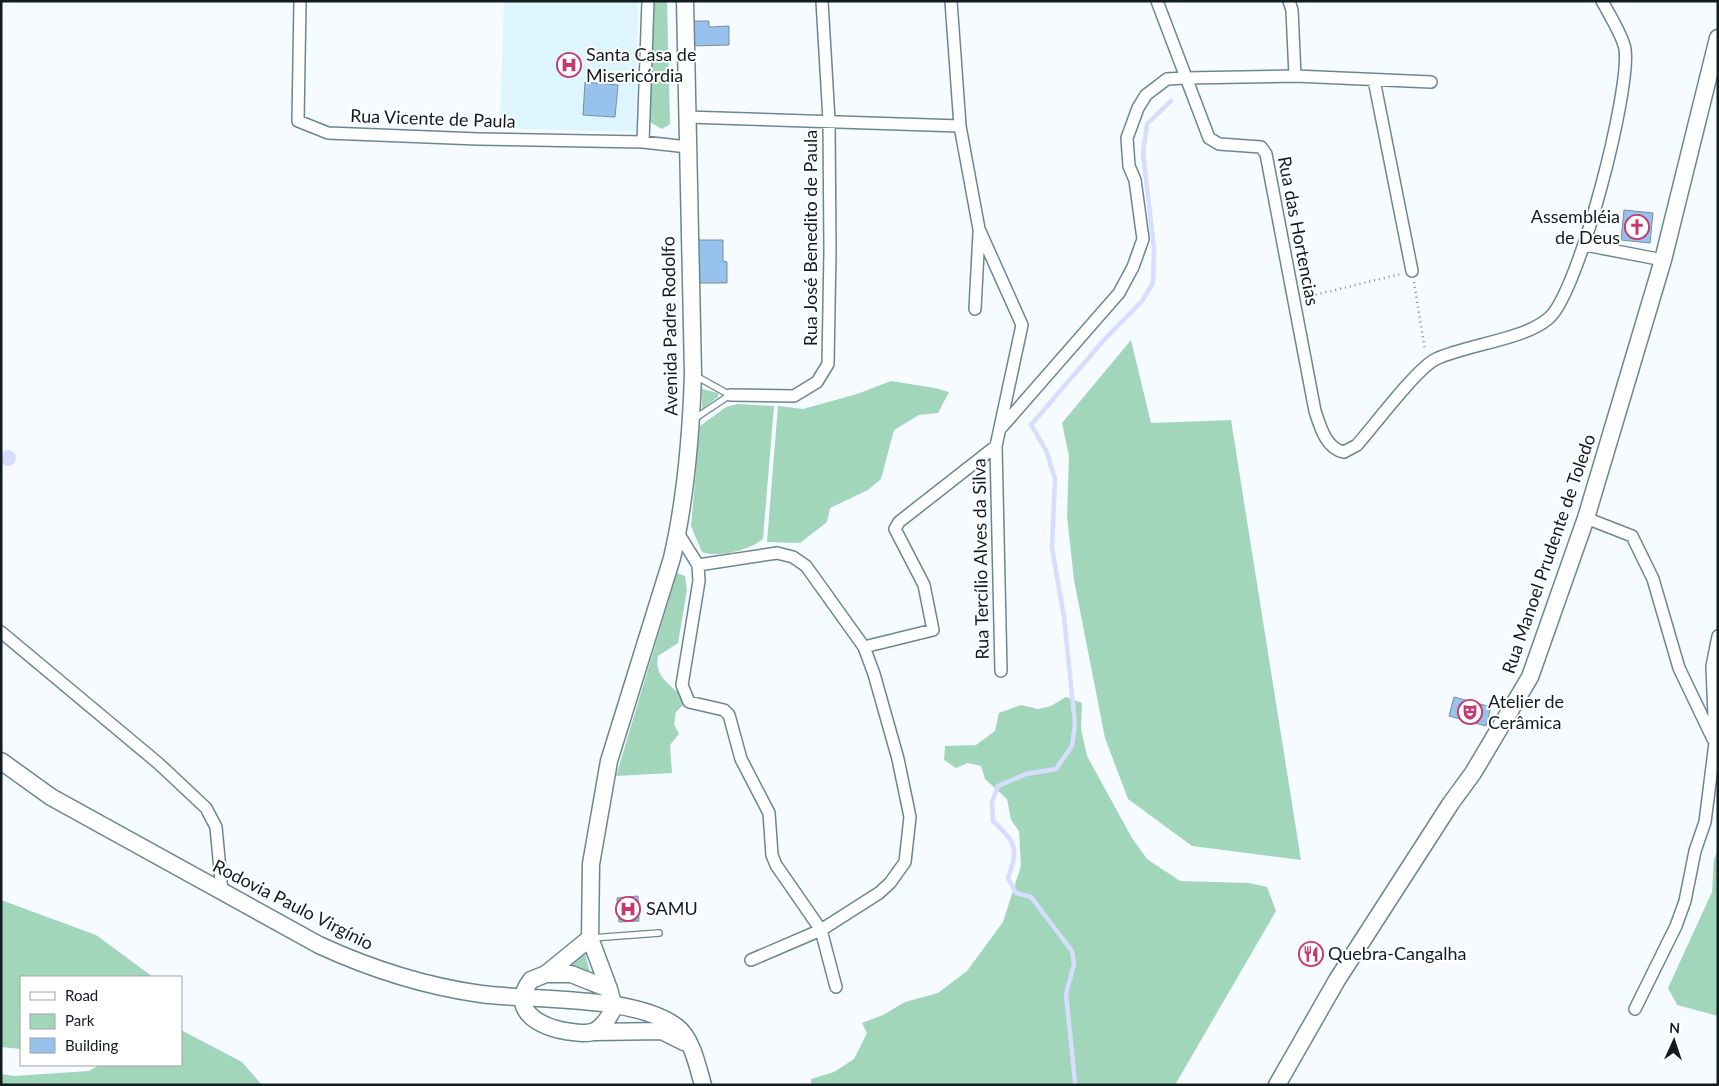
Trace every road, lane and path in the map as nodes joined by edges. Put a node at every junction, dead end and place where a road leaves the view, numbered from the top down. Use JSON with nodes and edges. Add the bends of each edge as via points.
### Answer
{"nodes":[{"id":1,"x":300,"y":1,"type":"edge"},
{"id":2,"x":648,"y":1,"type":"edge"},
{"id":3,"x":685,"y":1,"type":"edge"},
{"id":4,"x":822,"y":1,"type":"edge"},
{"id":5,"x":952,"y":1,"type":"edge"},
{"id":6,"x":1157,"y":1,"type":"edge"},
{"id":7,"x":1290,"y":1,"type":"edge"},
{"id":8,"x":1602,"y":1,"type":"edge"},
{"id":9,"x":1718,"y":38,"type":"edge"},
{"id":10,"x":1295,"y":76,"type":"junction"},
{"id":11,"x":1185,"y":78,"type":"junction"},
{"id":12,"x":1374,"y":80,"type":"junction"},
{"id":13,"x":1431,"y":82,"type":"dead end"},
{"id":14,"x":687,"y":117,"type":"junction"},
{"id":15,"x":829,"y":120,"type":"junction"},
{"id":16,"x":960,"y":126,"type":"junction"},
{"id":17,"x":643,"y":142,"type":"junction"},
{"id":18,"x":688,"y":147,"type":"junction"},
{"id":19,"x":980,"y":229,"type":"junction"},
{"id":20,"x":1585,"y":245,"type":"junction"},
{"id":21,"x":1663,"y":260,"type":"junction"},
{"id":22,"x":1412,"y":271,"type":"junction"},
{"id":23,"x":1293,"y":300,"type":"junction"},
{"id":24,"x":975,"y":309,"type":"dead end"},
{"id":25,"x":1427,"y":365,"type":"junction"},
{"id":26,"x":694,"y":374,"type":"junction"},
{"id":27,"x":730,"y":395,"type":"junction"},
{"id":28,"x":692,"y":420,"type":"junction"},
{"id":29,"x":1000,"y":430,"type":"junction"},
{"id":30,"x":996,"y":446,"type":"junction"},
{"id":31,"x":1586,"y":518,"type":"junction"},
{"id":32,"x":678,"y":533,"type":"junction"},
{"id":33,"x":698,"y":565,"type":"junction"},
{"id":34,"x":1,"y":632,"type":"edge"},
{"id":35,"x":1718,"y":636,"type":"edge"},
{"id":36,"x":864,"y":647,"type":"junction"},
{"id":37,"x":1001,"y":671,"type":"dead end"},
{"id":38,"x":1715,"y":743,"type":"junction"},
{"id":39,"x":1,"y":761,"type":"edge"},
{"id":40,"x":222,"y":891,"type":"junction"},
{"id":41,"x":821,"y":930,"type":"junction"},
{"id":42,"x":659,"y":933,"type":"dead end"},
{"id":43,"x":590,"y":938,"type":"junction"},
{"id":44,"x":751,"y":960,"type":"dead end"},
{"id":45,"x":539,"y":977,"type":"junction"},
{"id":46,"x":836,"y":988,"type":"dead end"},
{"id":47,"x":609,"y":989,"type":"junction"},
{"id":48,"x":483,"y":994,"type":"junction"},
{"id":49,"x":523,"y":996,"type":"junction"},
{"id":50,"x":614,"y":1006,"type":"junction"},
{"id":51,"x":1635,"y":1009,"type":"dead end"},
{"id":52,"x":594,"y":1032,"type":"junction"},
{"id":53,"x":688,"y":1044,"type":"junction"},
{"id":54,"x":703,"y":1085,"type":"edge"},
{"id":55,"x":1277,"y":1085,"type":"edge"}],
"edges":[{"from":1,"to":17,"type":"street","name":"Rua Vicente de Paula","via":[[298,120],[328,133]]},
{"from":2,"to":17,"type":"street"},
{"from":3,"to":14,"type":"street","name":"Avenida Padre Rodolfo"},
{"from":4,"to":15,"type":"street","name":"Rua José Benedito de Paula"},
{"from":5,"to":16,"type":"street"},
{"from":6,"to":11,"type":"street","name":"Rua das Hortencias"},
{"from":7,"to":10,"type":"street"},
{"from":8,"to":20,"type":"street","via":[[1625,48],[1625,69],[1614,129]]},
{"from":9,"to":21,"type":"street","name":"Rua Manoel Prudente de Toledo"},
{"from":10,"to":11,"type":"street"},
{"from":10,"to":12,"type":"street"},
{"from":11,"to":23,"type":"street","name":"Rua das Hortencias","via":[[1209,138],[1218,144],[1261,147],[1266,154]]},
{"from":11,"to":29,"type":"street","via":[[1167,79],[1146,95],[1127,138],[1143,239],[1133,267],[1119,293]]},
{"from":12,"to":13,"type":"street"},
{"from":12,"to":22,"type":"street"},
{"from":14,"to":15,"type":"street"},
{"from":14,"to":18,"type":"street","name":"Avenida Padre Rodolfo"},
{"from":15,"to":16,"type":"street"},
{"from":15,"to":27,"type":"street","name":"Rua José Benedito de Paula","via":[[828,364],[817,382],[794,396]]},
{"from":16,"to":19,"type":"street"},
{"from":17,"to":18,"type":"street","name":"Rua Vicente de Paula"},
{"from":18,"to":26,"type":"street","name":"Avenida Padre Rodolfo"},
{"from":19,"to":24,"type":"street"},
{"from":19,"to":29,"type":"street","name":"Rua Tercílio Alves da Silva","via":[[1022,325]]},
{"from":20,"to":21,"type":"street"},
{"from":20,"to":25,"type":"street","via":[[1562,302],[1544,322],[1526,331],[1459,350]]},
{"from":21,"to":31,"type":"street","name":"Rua Manoel Prudente de Toledo"},
{"from":22,"to":23,"type":"path"},
{"from":22,"to":25,"type":"path"},
{"from":23,"to":25,"type":"street","name":"Rua das Hortencias","via":[[1317,419],[1332,446],[1341,451],[1357,446]]},
{"from":26,"to":27,"type":"lane"},
{"from":26,"to":28,"type":"street","name":"Avenida Padre Rodolfo"},
{"from":27,"to":28,"type":"lane"},
{"from":28,"to":32,"type":"street","name":"Avenida Padre Rodolfo"},
{"from":29,"to":30,"type":"street","name":"Rua Tercílio Alves da Silva"},
{"from":30,"to":36,"type":"street","via":[[899,522],[896,529],[924,585],[933,630]]},
{"from":30,"to":37,"type":"street","name":"Rua Tercílio Alves da Silva"},
{"from":31,"to":38,"type":"street","via":[[1632,536],[1653,579],[1679,668]]},
{"from":31,"to":55,"type":"street","name":"Rua Manoel Prudente de Toledo","via":[[1530,677],[1473,773],[1337,980]]},
{"from":32,"to":33,"type":"street"},
{"from":32,"to":43,"type":"street","name":"Avenida Padre Rodolfo","via":[[609,761],[591,864]]},
{"from":33,"to":36,"type":"street","via":[[777,553],[798,559],[809,569]]},
{"from":33,"to":41,"type":"street","via":[[700,581],[682,685],[689,702],[724,710],[729,715],[741,759],[769,813],[772,855],[776,865]]},
{"from":34,"to":40,"type":"street","via":[[206,808],[216,828]]},
{"from":35,"to":38,"type":"street","via":[[1712,666]]},
{"from":36,"to":41,"type":"street","via":[[898,759],[910,817],[905,862],[890,884],[879,893]]},
{"from":38,"to":51,"type":"street","via":[[1705,822],[1685,901],[1665,952]]},
{"from":39,"to":40,"type":"street","name":"Rodovia Paulo Virgínio","via":[[51,797]]},
{"from":40,"to":48,"type":"street","name":"Rodovia Paulo Virgínio","via":[[364,966]]},
{"from":41,"to":44,"type":"street"},
{"from":41,"to":46,"type":"street"},
{"from":42,"to":43,"type":"lane"},
{"from":43,"to":45,"type":"street"},
{"from":43,"to":47,"type":"street","name":"Avenida Padre Rodolfo"},
{"from":45,"to":47,"type":"street","via":[[572,974]]},
{"from":45,"to":48,"type":"street"},
{"from":45,"to":49,"type":"street"},
{"from":47,"to":50,"type":"street","name":"Avenida Padre Rodolfo"},
{"from":48,"to":49,"type":"street","name":"Rodovia Paulo Virgínio"},
{"from":49,"to":50,"type":"street","name":"Rodovia Paulo Virgínio"},
{"from":49,"to":52,"type":"street","via":[[525,1010],[536,1022],[576,1033]]},
{"from":50,"to":52,"type":"street","via":[[607,1022]]},
{"from":50,"to":53,"type":"street","name":"Rodovia Paulo Virgínio","via":[[646,1012],[666,1020],[679,1028]]},
{"from":52,"to":53,"type":"street","via":[[662,1031]]},
{"from":53,"to":54,"type":"street","name":"Rodovia Paulo Virgínio","via":[[695,1055]]}]}
